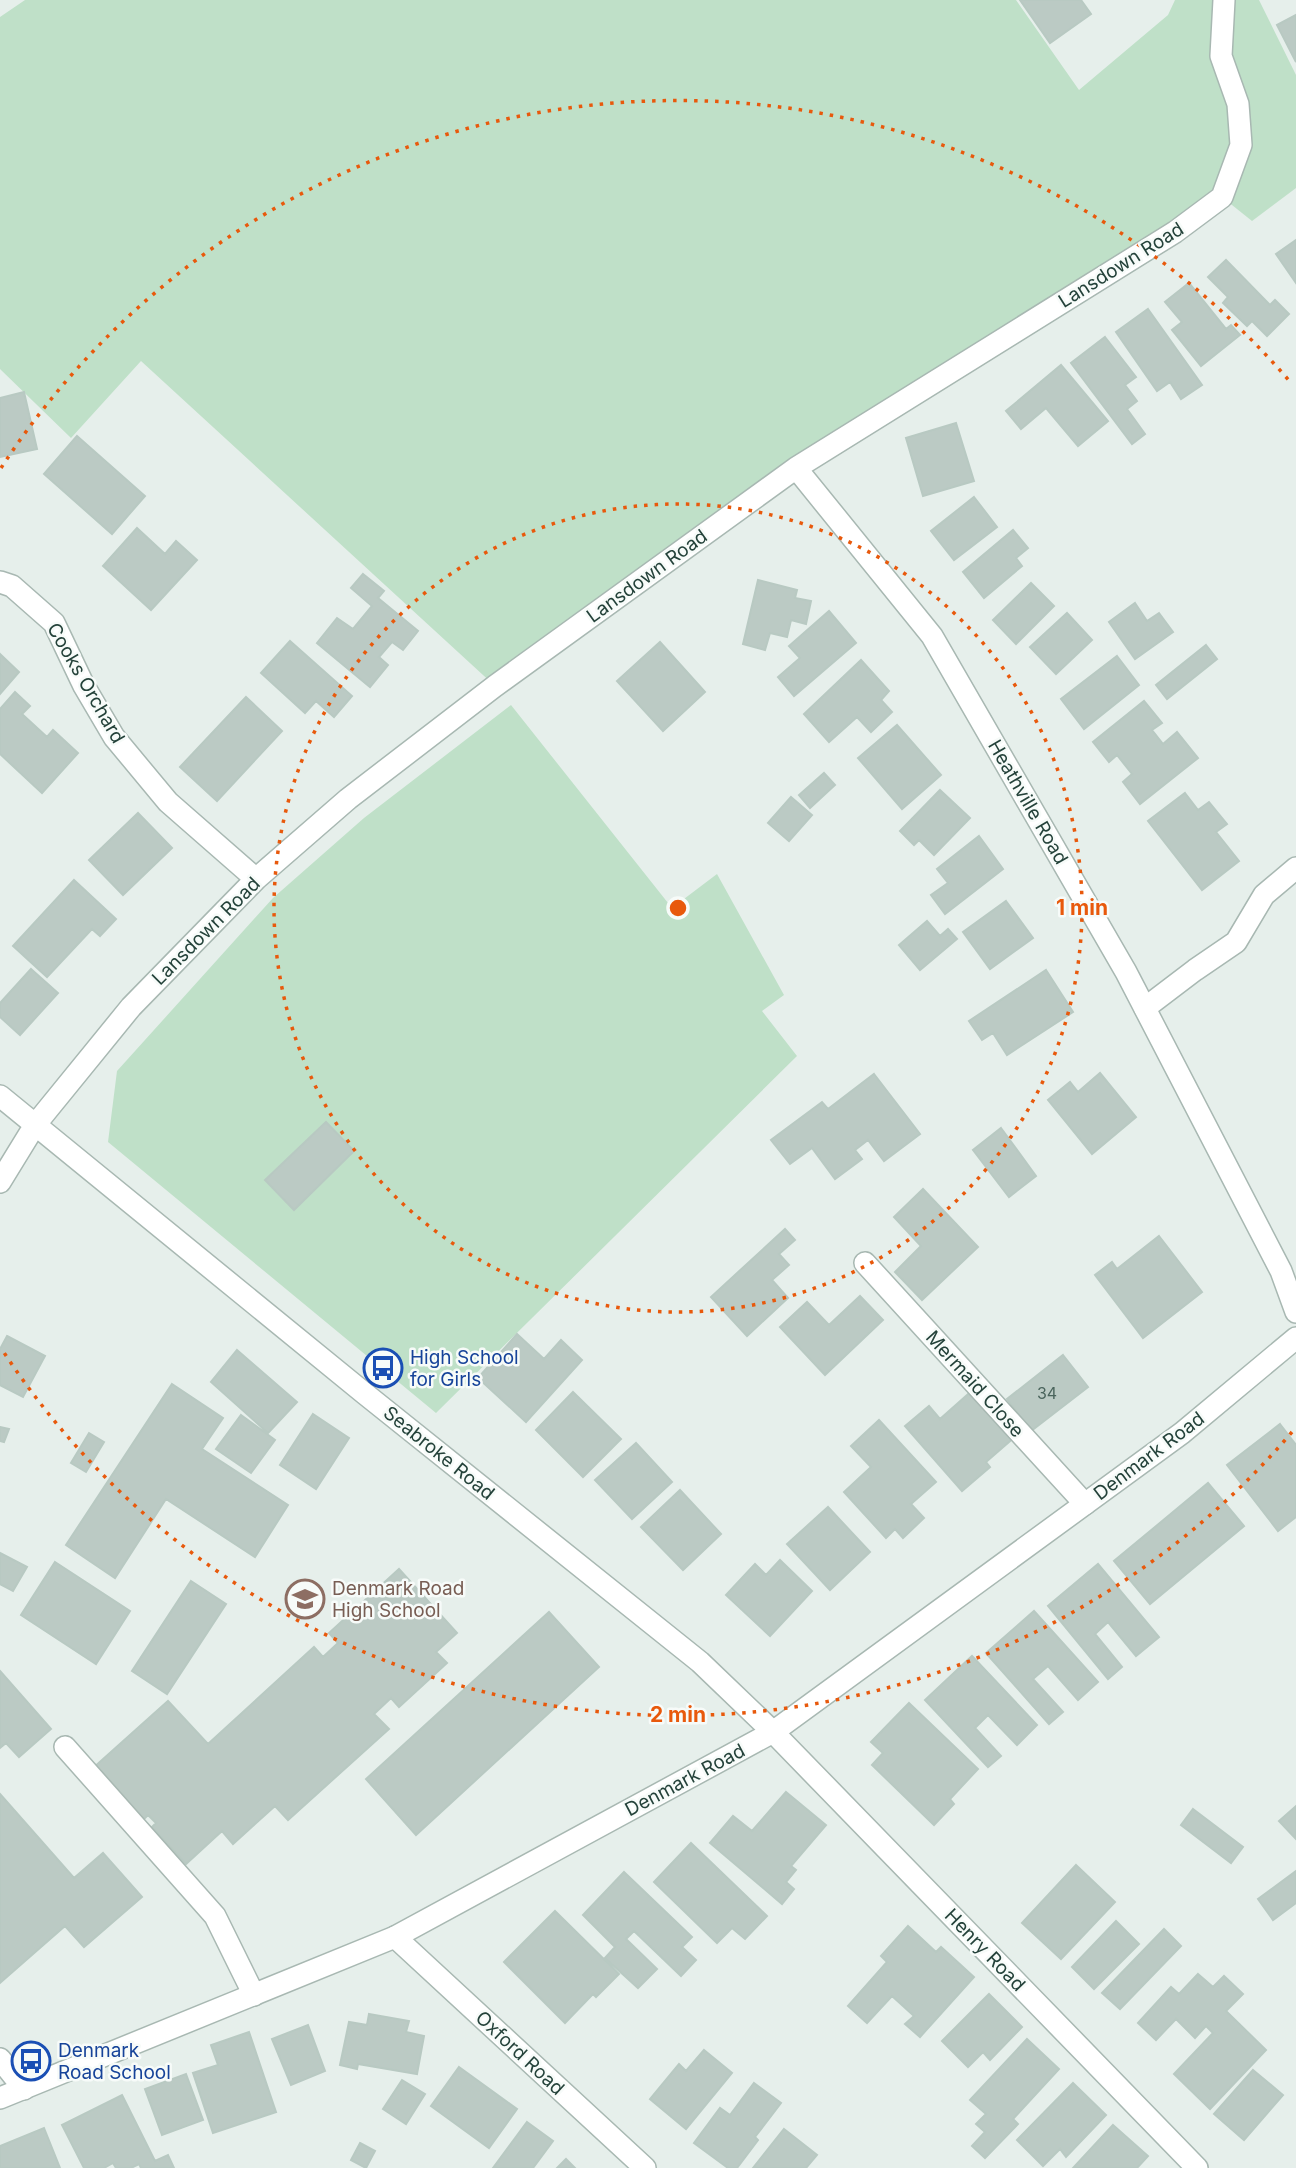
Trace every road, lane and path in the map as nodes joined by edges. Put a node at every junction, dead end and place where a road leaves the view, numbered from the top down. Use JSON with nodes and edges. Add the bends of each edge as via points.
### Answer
{"nodes":[{"id":1,"x":1224,"y":0,"type":"edge"},
{"id":2,"x":796,"y":468,"type":"junction"},
{"id":3,"x":0,"y":582,"type":"edge"},
{"id":4,"x":1296,"y":867,"type":"edge"},
{"id":5,"x":256,"y":879,"type":"junction"},
{"id":6,"x":1146,"y":1008,"type":"junction"},
{"id":7,"x":0,"y":1096,"type":"edge"},
{"id":8,"x":36,"y":1125,"type":"junction"},
{"id":9,"x":0,"y":1182,"type":"edge"},
{"id":10,"x":865,"y":1263,"type":"dead end"},
{"id":11,"x":1296,"y":1312,"type":"edge"},
{"id":12,"x":1296,"y":1338,"type":"edge"},
{"id":13,"x":1085,"y":1504,"type":"junction"},
{"id":14,"x":773,"y":1732,"type":"junction"},
{"id":15,"x":65,"y":1747,"type":"dead end"},
{"id":16,"x":395,"y":1937,"type":"junction"},
{"id":17,"x":254,"y":1995,"type":"junction"},
{"id":18,"x":0,"y":2059,"type":"edge"},
{"id":19,"x":24,"y":2090,"type":"junction"},
{"id":20,"x":0,"y":2098,"type":"edge"},
{"id":21,"x":645,"y":2168,"type":"edge"},
{"id":22,"x":1197,"y":2168,"type":"edge"}],
"edges":[{"from":1,"to":2,"type":"street","name":"Lansdown Road","via":[[1221,55],[1238,103],[1241,145],[1222,197],[1175,232]]},
{"from":2,"to":5,"type":"street","name":"Lansdown Road","via":[[495,686],[348,799]]},
{"from":2,"to":6,"type":"street","name":"Heathville Road","via":[[932,636]]},
{"from":3,"to":5,"type":"street","name":"Cooks Orchard","via":[[12,586],[54,623],[114,737],[168,802]]},
{"from":4,"to":6,"type":"street","via":[[1264,895],[1236,942]]},
{"from":5,"to":8,"type":"street","name":"Lansdown Road","via":[[131,1007]]},
{"from":6,"to":11,"type":"street","name":"Heathville Road","via":[[1281,1271]]},
{"from":7,"to":8,"type":"street","name":"Seabroke Road"},
{"from":8,"to":9,"type":"street","name":"Lansdown Road"},
{"from":8,"to":14,"type":"street","name":"Seabroke Road","via":[[700,1662]]},
{"from":10,"to":13,"type":"street","name":"Mermaid Close"},
{"from":12,"to":13,"type":"street","name":"Denmark Road","via":[[1182,1433]]},
{"from":13,"to":14,"type":"street","name":"Denmark Road"},
{"from":14,"to":16,"type":"street","name":"Denmark Road"},
{"from":14,"to":22,"type":"street","name":"Henry Road"},
{"from":15,"to":17,"type":"street","via":[[215,1916]]},
{"from":16,"to":17,"type":"street","name":"Denmark Road"},
{"from":16,"to":21,"type":"street","name":"Oxford Road"},
{"from":17,"to":19,"type":"street","name":"Denmark Road"},
{"from":18,"to":19,"type":"street"},
{"from":19,"to":20,"type":"street","name":"Denmark Road"}]}
